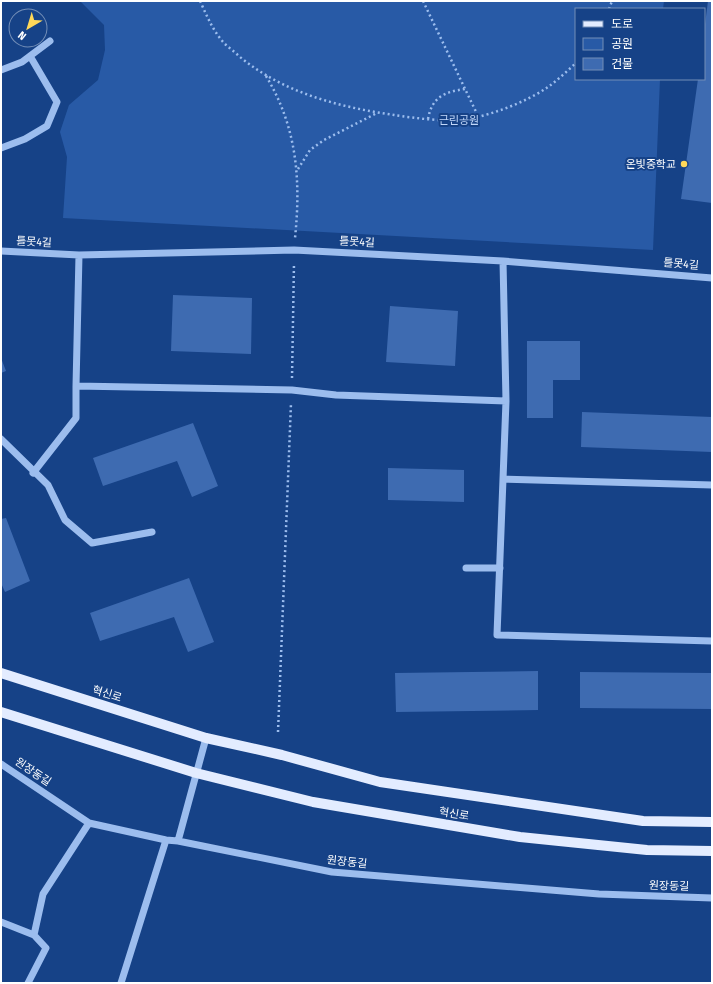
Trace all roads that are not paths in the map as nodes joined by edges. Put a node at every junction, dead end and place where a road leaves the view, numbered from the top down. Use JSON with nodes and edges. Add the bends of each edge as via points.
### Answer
{"nodes":[{"id":1,"x":50,"y":41,"type":"dead end"},
{"id":2,"x":30,"y":56,"type":"junction"},
{"id":3,"x":1,"y":70,"type":"edge"},
{"id":4,"x":1,"y":148,"type":"edge"},
{"id":5,"x":1,"y":251,"type":"edge"},
{"id":6,"x":79,"y":255,"type":"junction"},
{"id":7,"x":503,"y":261,"type":"junction"},
{"id":8,"x":712,"y":278,"type":"edge"},
{"id":9,"x":76,"y":386,"type":"junction"},
{"id":10,"x":506,"y":401,"type":"junction"},
{"id":11,"x":1,"y":439,"type":"edge"},
{"id":12,"x":33,"y":472,"type":"junction"},
{"id":13,"x":503,"y":479,"type":"junction"},
{"id":14,"x":712,"y":485,"type":"edge"},
{"id":15,"x":152,"y":532,"type":"dead end"},
{"id":16,"x":466,"y":568,"type":"dead end"},
{"id":17,"x":500,"y":568,"type":"junction"},
{"id":18,"x":712,"y":641,"type":"edge"},
{"id":19,"x":1,"y":673,"type":"edge"},
{"id":20,"x":1,"y":712,"type":"edge"},
{"id":21,"x":206,"y":738,"type":"junction"},
{"id":22,"x":1,"y":764,"type":"edge"},
{"id":23,"x":196,"y":773,"type":"junction"},
{"id":24,"x":712,"y":822,"type":"edge"},
{"id":25,"x":89,"y":823,"type":"junction"},
{"id":26,"x":166,"y":840,"type":"junction"},
{"id":27,"x":178,"y":841,"type":"junction"},
{"id":28,"x":712,"y":851,"type":"edge"},
{"id":29,"x":712,"y":898,"type":"edge"},
{"id":30,"x":1,"y":922,"type":"edge"},
{"id":31,"x":34,"y":935,"type":"junction"},
{"id":32,"x":28,"y":983,"type":"edge"},
{"id":33,"x":121,"y":983,"type":"edge"}],
"edges":[{"from":1,"to":2,"type":"street"},
{"from":2,"to":3,"type":"street"},
{"from":2,"to":4,"type":"street","via":[[57,102],[47,126],[25,139]]},
{"from":5,"to":6,"type":"street","name":"틀못4길"},
{"from":6,"to":7,"type":"street","name":"틀못4길","via":[[294,250]]},
{"from":6,"to":9,"type":"street"},
{"from":7,"to":8,"type":"street","name":"틀못4길"},
{"from":7,"to":10,"type":"street"},
{"from":9,"to":10,"type":"street","via":[[292,390],[336,395]]},
{"from":9,"to":12,"type":"street","via":[[76,418]]},
{"from":10,"to":13,"type":"street"},
{"from":11,"to":12,"type":"street"},
{"from":12,"to":15,"type":"street","via":[[48,485],[64,520],[92,543]]},
{"from":13,"to":14,"type":"street"},
{"from":13,"to":17,"type":"street"},
{"from":16,"to":17,"type":"street"},
{"from":17,"to":18,"type":"street","via":[[497,635]]},
{"from":19,"to":21,"type":"main road","name":"혁신로"},
{"from":20,"to":23,"type":"main road","name":"혁신로"},
{"from":21,"to":23,"type":"street"},
{"from":21,"to":24,"type":"main road","name":"혁신로","via":[[282,755],[380,782],[643,821]]},
{"from":22,"to":25,"type":"street","name":"원장동길"},
{"from":23,"to":27,"type":"street"},
{"from":23,"to":28,"type":"main road","name":"혁신로","via":[[313,802],[520,837],[647,850]]},
{"from":25,"to":26,"type":"street","name":"원장동길"},
{"from":25,"to":31,"type":"street","via":[[43,894]]},
{"from":26,"to":27,"type":"street","name":"원장동길"},
{"from":26,"to":33,"type":"street"},
{"from":27,"to":29,"type":"street","name":"원장동길","via":[[332,872],[599,894]]},
{"from":30,"to":31,"type":"street"},
{"from":31,"to":32,"type":"street","via":[[46,948]]}]}
